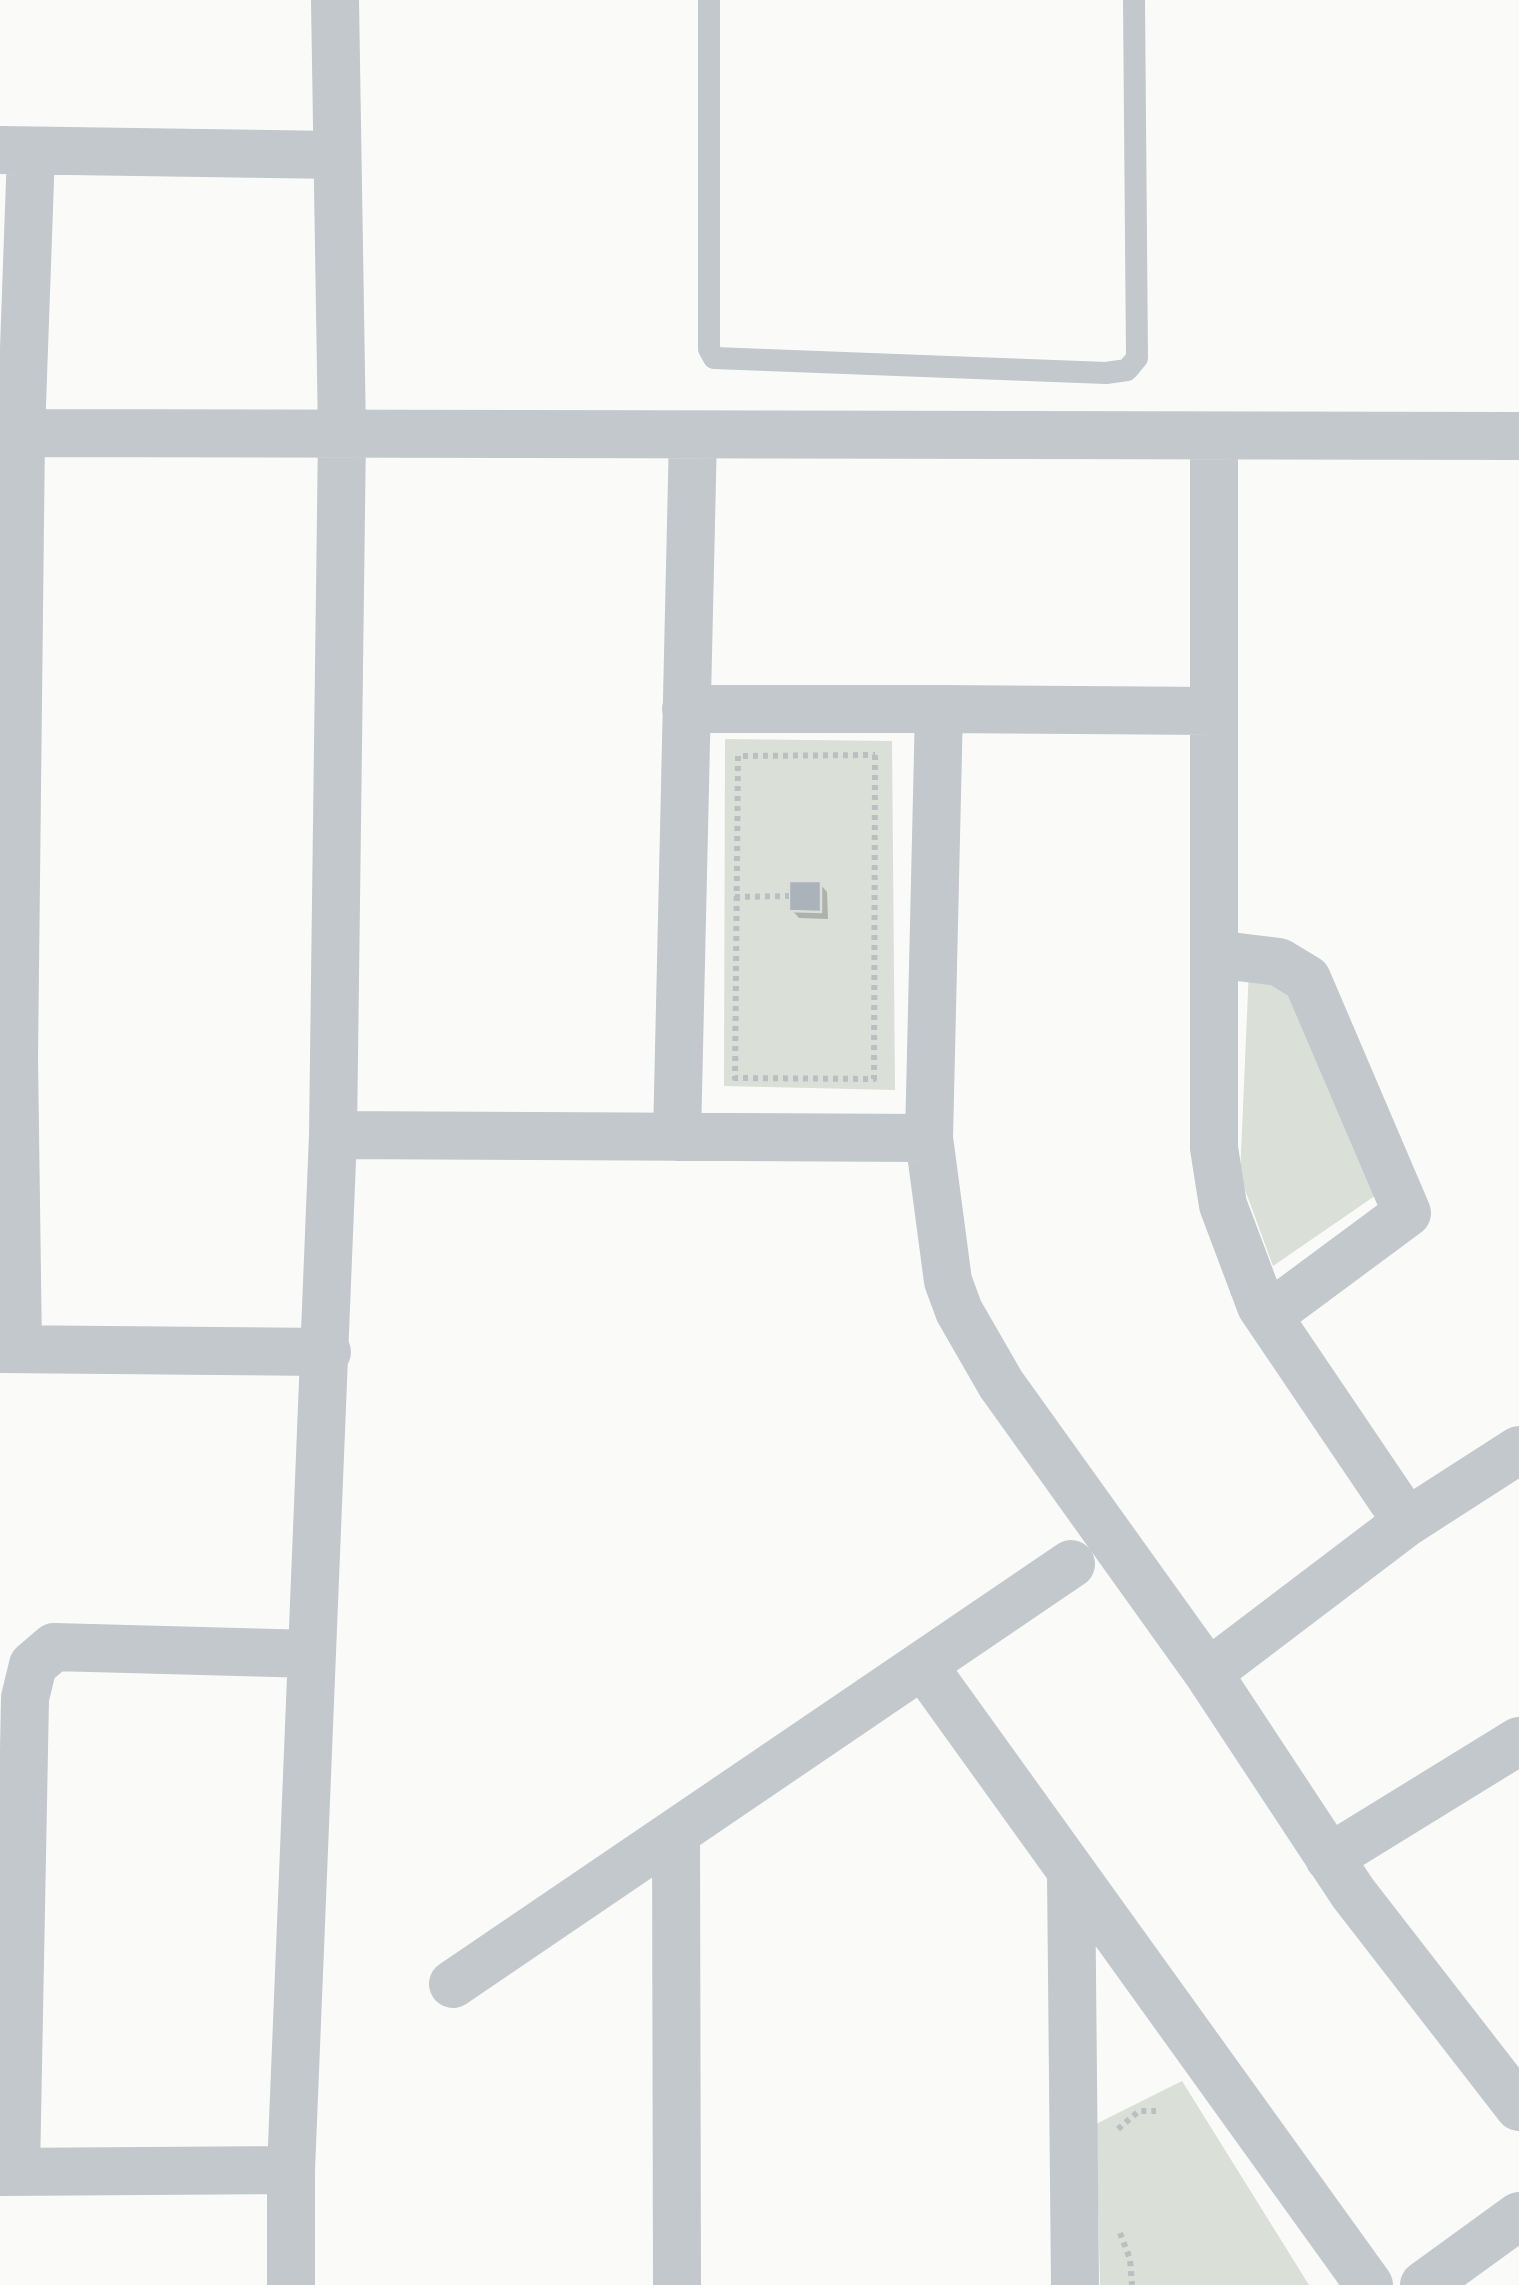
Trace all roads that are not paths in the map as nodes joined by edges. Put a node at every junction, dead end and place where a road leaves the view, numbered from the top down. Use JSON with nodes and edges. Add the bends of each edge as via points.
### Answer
{"nodes":[{"id":1,"x":335,"y":0,"type":"edge"},
{"id":2,"x":710,"y":0,"type":"edge"},
{"id":3,"x":1134,"y":0,"type":"edge"},
{"id":4,"x":15,"y":151,"type":"edge"},
{"id":5,"x":337,"y":155,"type":"junction"},
{"id":6,"x":12,"y":346,"type":"edge"},
{"id":7,"x":21,"y":433,"type":"junction"},
{"id":8,"x":342,"y":434,"type":"junction"},
{"id":9,"x":693,"y":435,"type":"junction"},
{"id":10,"x":1214,"y":436,"type":"junction"},
{"id":11,"x":1519,"y":436,"type":"edge"},
{"id":12,"x":686,"y":708,"type":"junction"},
{"id":13,"x":939,"y":708,"type":"junction"},
{"id":14,"x":1214,"y":712,"type":"junction"},
{"id":15,"x":1214,"y":954,"type":"junction"},
{"id":16,"x":7,"y":1058,"type":"edge"},
{"id":17,"x":333,"y":1134,"type":"junction"},
{"id":18,"x":676,"y":1137,"type":"junction"},
{"id":19,"x":928,"y":1138,"type":"junction"},
{"id":20,"x":1268,"y":1316,"type":"junction"},
{"id":21,"x":9,"y":1348,"type":"edge"},
{"id":22,"x":327,"y":1352,"type":"junction"},
{"id":23,"x":1519,"y":1450,"type":"edge"},
{"id":24,"x":1406,"y":1522,"type":"junction"},
{"id":25,"x":1071,"y":1564,"type":"dead end"},
{"id":26,"x":312,"y":1654,"type":"junction"},
{"id":27,"x":923,"y":1665,"type":"junction"},
{"id":28,"x":1208,"y":1673,"type":"junction"},
{"id":29,"x":1519,"y":1741,"type":"edge"},
{"id":30,"x":676,"y":1833,"type":"junction"},
{"id":31,"x":1329,"y":1858,"type":"junction"},
{"id":32,"x":1071,"y":1871,"type":"junction"},
{"id":33,"x":453,"y":1984,"type":"dead end"},
{"id":34,"x":1519,"y":2108,"type":"edge"},
{"id":35,"x":291,"y":2170,"type":"junction"},
{"id":36,"x":8,"y":2172,"type":"edge"},
{"id":37,"x":1519,"y":2216,"type":"edge"},
{"id":38,"x":290,"y":2285,"type":"edge"},
{"id":39,"x":677,"y":2285,"type":"edge"},
{"id":40,"x":1075,"y":2285,"type":"edge"},
{"id":41,"x":1369,"y":2285,"type":"edge"},
{"id":42,"x":1424,"y":2285,"type":"edge"}],
"edges":[{"from":1,"to":5,"type":"street"},
{"from":2,"to":3,"type":"lane","via":[[714,358],[1106,372],[1127,370],[1137,358]]},
{"from":4,"to":5,"type":"street"},
{"from":4,"to":6,"type":"street"},
{"from":5,"to":8,"type":"street"},
{"from":6,"to":7,"type":"street"},
{"from":7,"to":8,"type":"street"},
{"from":7,"to":16,"type":"street"},
{"from":8,"to":9,"type":"street"},
{"from":8,"to":17,"type":"street"},
{"from":9,"to":10,"type":"street"},
{"from":9,"to":12,"type":"street"},
{"from":10,"to":11,"type":"street"},
{"from":10,"to":14,"type":"street"},
{"from":12,"to":13,"type":"street"},
{"from":12,"to":18,"type":"street"},
{"from":13,"to":14,"type":"street"},
{"from":13,"to":19,"type":"street"},
{"from":14,"to":15,"type":"street"},
{"from":15,"to":20,"type":"street","via":[[1214,1148],[1224,1204]]},
{"from":15,"to":20,"type":"street","via":[[1279,962],[1307,979],[1406,1213]]},
{"from":16,"to":21,"type":"street"},
{"from":17,"to":18,"type":"street"},
{"from":17,"to":22,"type":"street"},
{"from":18,"to":19,"type":"street"},
{"from":19,"to":28,"type":"street","via":[[938,1232],[959,1311],[1001,1384]]},
{"from":20,"to":24,"type":"street"},
{"from":21,"to":22,"type":"street"},
{"from":22,"to":26,"type":"street"},
{"from":23,"to":24,"type":"street"},
{"from":24,"to":28,"type":"street"},
{"from":25,"to":27,"type":"street"},
{"from":26,"to":35,"type":"street"},
{"from":26,"to":36,"type":"street","via":[[54,1647],[33,1665],[25,1698]]},
{"from":27,"to":30,"type":"street"},
{"from":27,"to":32,"type":"street"},
{"from":28,"to":31,"type":"street"},
{"from":29,"to":31,"type":"street"},
{"from":30,"to":33,"type":"street"},
{"from":30,"to":39,"type":"street"},
{"from":31,"to":34,"type":"street"},
{"from":32,"to":40,"type":"street"},
{"from":32,"to":41,"type":"street"},
{"from":35,"to":36,"type":"street"},
{"from":35,"to":38,"type":"street"},
{"from":37,"to":42,"type":"street"}]}
